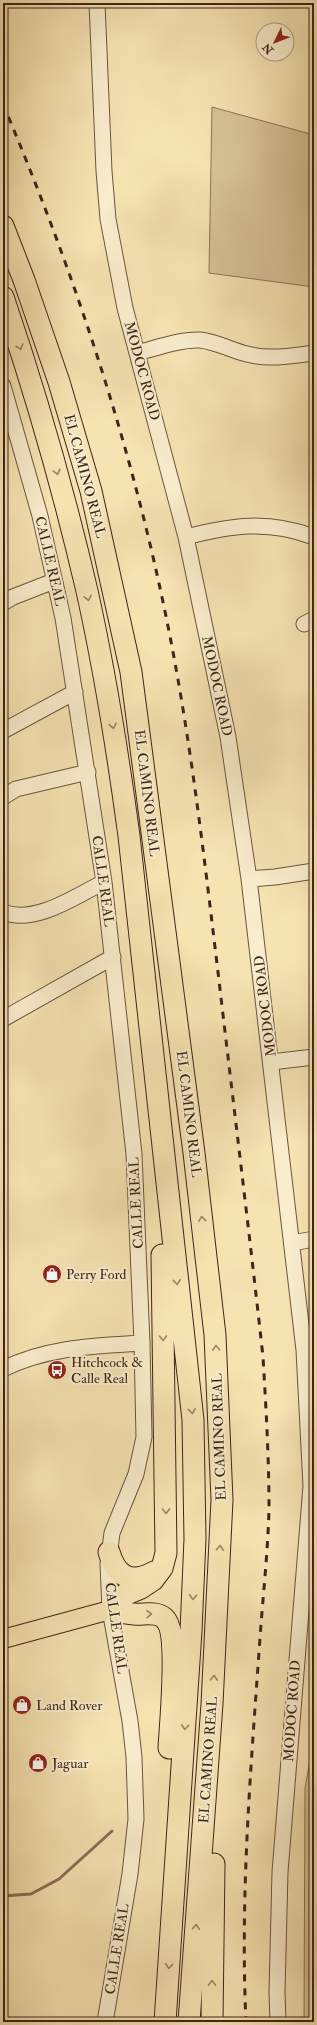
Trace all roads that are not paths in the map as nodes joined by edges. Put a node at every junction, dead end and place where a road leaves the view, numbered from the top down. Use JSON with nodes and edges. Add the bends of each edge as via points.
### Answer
{"nodes":[{"id":1,"x":97,"y":3,"type":"edge"},
{"id":2,"x":3,"y":226,"type":"edge"},
{"id":3,"x":3,"y":297,"type":"edge"},
{"id":4,"x":137,"y":353,"type":"junction"},
{"id":5,"x":314,"y":353,"type":"edge"},
{"id":6,"x":3,"y":386,"type":"edge"},
{"id":7,"x":186,"y":537,"type":"junction"},
{"id":8,"x":314,"y":537,"type":"edge"},
{"id":9,"x":54,"y":581,"type":"junction"},
{"id":10,"x":3,"y":603,"type":"edge"},
{"id":11,"x":75,"y":692,"type":"junction"},
{"id":12,"x":3,"y":731,"type":"edge"},
{"id":13,"x":88,"y":772,"type":"junction"},
{"id":14,"x":3,"y":797,"type":"edge"},
{"id":15,"x":314,"y":871,"type":"edge"},
{"id":16,"x":249,"y":879,"type":"junction"},
{"id":17,"x":104,"y":882,"type":"junction"},
{"id":18,"x":3,"y":912,"type":"edge"},
{"id":19,"x":113,"y":957,"type":"junction"},
{"id":20,"x":3,"y":1019,"type":"edge"},
{"id":21,"x":314,"y":1057,"type":"edge"},
{"id":22,"x":271,"y":1062,"type":"junction"},
{"id":23,"x":168,"y":1202,"type":"junction"},
{"id":24,"x":314,"y":1239,"type":"edge"},
{"id":25,"x":292,"y":1243,"type":"junction"},
{"id":26,"x":142,"y":1343,"type":"junction"},
{"id":27,"x":3,"y":1369,"type":"edge"},
{"id":28,"x":313,"y":1485,"type":"edge"},
{"id":29,"x":109,"y":1552,"type":"junction"},
{"id":30,"x":162,"y":1568,"type":"junction"},
{"id":31,"x":110,"y":1610,"type":"junction"},
{"id":32,"x":3,"y":1639,"type":"edge"},
{"id":33,"x":205,"y":1810,"type":"junction"},
{"id":34,"x":175,"y":1871,"type":"junction"},
{"id":35,"x":105,"y":2022,"type":"edge"},
{"id":36,"x":165,"y":2022,"type":"edge"},
{"id":37,"x":189,"y":2022,"type":"edge"},
{"id":38,"x":212,"y":2022,"type":"edge"},
{"id":39,"x":278,"y":2022,"type":"edge"}],
"edges":[{"from":1,"to":4,"type":"street","name":"MODOC ROAD","via":[[108,219],[122,296]]},
{"from":33,"to":2,"type":"highway","name":"EL CAMINO REAL","one_way":true,"via":[[222,1500],[215,1335],[193,1145],[131,672],[91,492],[59,382]]},
{"from":3,"to":23,"type":"highway","name":"EL CAMINO REAL","one_way":true,"via":[[44,426],[68,513],[104,673],[130,836]]},
{"from":4,"to":5,"type":"street","via":[[186,340],[211,342],[254,356],[275,357]]},
{"from":4,"to":7,"type":"street","name":"MODOC ROAD"},
{"from":6,"to":9,"type":"street","name":"CALLE REAL","via":[[40,516]]},
{"from":7,"to":8,"type":"street","via":[[231,527],[260,525],[283,527]]},
{"from":7,"to":16,"type":"street","name":"MODOC ROAD","via":[[228,737]]},
{"from":9,"to":10,"type":"street"},
{"from":9,"to":11,"type":"street","name":"CALLE REAL"},
{"from":11,"to":12,"type":"street"},
{"from":11,"to":13,"type":"street","name":"CALLE REAL"},
{"from":13,"to":14,"type":"street","via":[[16,789]]},
{"from":13,"to":17,"type":"street","name":"CALLE REAL"},
{"from":15,"to":16,"type":"street"},
{"from":16,"to":22,"type":"street","name":"MODOC ROAD"},
{"from":17,"to":18,"type":"street","via":[[41,913],[18,916]]},
{"from":17,"to":19,"type":"street","name":"CALLE REAL"},
{"from":19,"to":20,"type":"street"},
{"from":19,"to":26,"type":"street","name":"CALLE REAL","via":[[134,1154]]},
{"from":21,"to":22,"type":"street"},
{"from":22,"to":25,"type":"street","name":"MODOC ROAD"},
{"from":23,"to":30,"type":"highway","one_way":true,"via":[[162,1251],[166,1553]]},
{"from":23,"to":34,"type":"highway","name":"EL CAMINO REAL","one_way":true,"via":[[193,1420],[195,1539]]},
{"from":24,"to":25,"type":"street"},
{"from":25,"to":28,"type":"street","name":"MODOC ROAD","via":[[304,1350]]},
{"from":26,"to":27,"type":"street","via":[[74,1348],[29,1359]]},
{"from":26,"to":29,"type":"street","name":"CALLE REAL","via":[[142,1450],[136,1474],[112,1533]]},
{"from":28,"to":39,"type":"street","name":"MODOC ROAD","via":[[280,1872]]},
{"from":29,"to":30,"type":"highway","via":[[113,1566],[125,1577],[136,1580]]},
{"from":29,"to":31,"type":"street","name":"CALLE REAL"},
{"from":30,"to":31,"type":"highway","via":[[153,1580],[124,1595]]},
{"from":31,"to":32,"type":"main road"},
{"from":31,"to":34,"type":"highway","one_way":true,"via":[[156,1614],[164,1618],[170,1626],[173,1661],[166,1835]]},
{"from":31,"to":35,"type":"street","name":"CALLE REAL","via":[[130,1721],[136,1785],[136,1819],[130,1874]]},
{"from":37,"to":33,"type":"highway","name":"EL CAMINO REAL","one_way":true},
{"from":38,"to":33,"type":"highway","one_way":true,"via":[[214,1855]]},
{"from":34,"to":36,"type":"highway","name":"EL CAMINO REAL","one_way":true}]}
